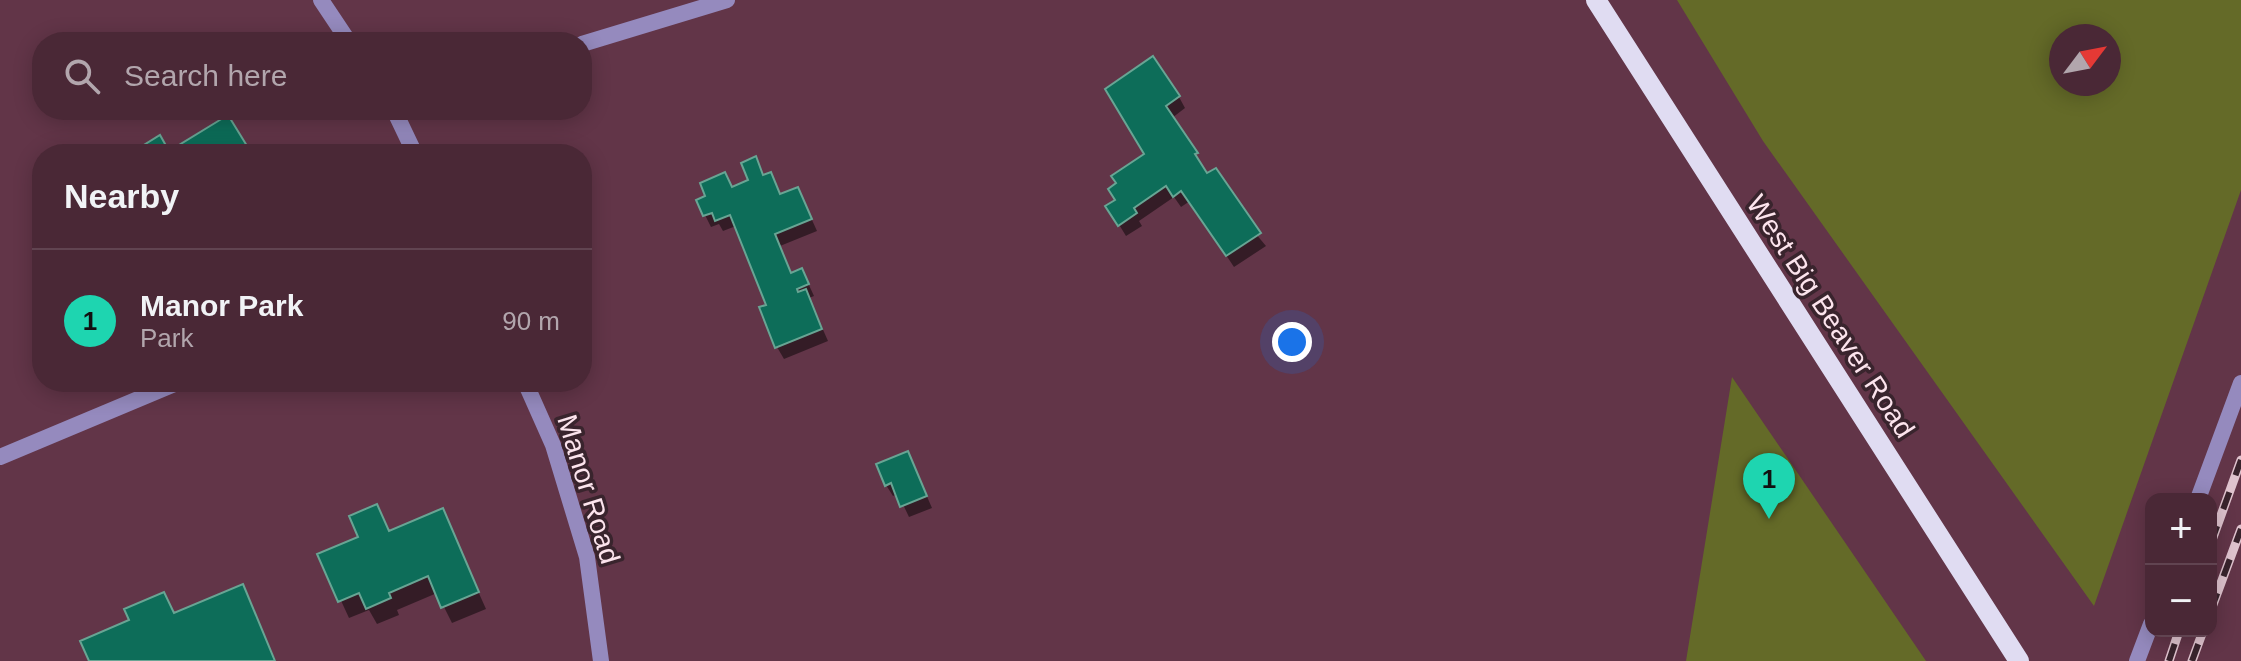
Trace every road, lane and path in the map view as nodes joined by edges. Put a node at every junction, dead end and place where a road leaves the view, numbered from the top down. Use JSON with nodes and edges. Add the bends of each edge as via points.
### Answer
{"nodes":[{"id":1,"x":321,"y":0,"type":"edge"},
{"id":2,"x":1596,"y":0,"type":"edge"},
{"id":3,"x":723,"y":1,"type":"edge"},
{"id":4,"x":342,"y":32,"type":"edge"},
{"id":5,"x":592,"y":41,"type":"edge"},
{"id":6,"x":399,"y":120,"type":"edge"},
{"id":7,"x":410,"y":144,"type":"edge"},
{"id":8,"x":2241,"y":383,"type":"edge"},
{"id":9,"x":155,"y":392,"type":"edge"},
{"id":10,"x":529,"y":392,"type":"edge"},
{"id":11,"x":0,"y":457,"type":"edge"},
{"id":12,"x":2200,"y":493,"type":"edge"},
{"id":13,"x":2146,"y":637,"type":"edge"},
{"id":14,"x":601,"y":661,"type":"edge"},
{"id":15,"x":2019,"y":661,"type":"edge"},
{"id":16,"x":2137,"y":661,"type":"edge"}],
"edges":[{"from":1,"to":4,"type":"street"},
{"from":2,"to":15,"type":"main road","name":"West Big Beaver Road"},
{"from":3,"to":5,"type":"street"},
{"from":6,"to":7,"type":"street"},
{"from":8,"to":12,"type":"street"},
{"from":9,"to":11,"type":"street"},
{"from":10,"to":14,"type":"street","name":"Manor Road","via":[[553,445],[587,557]]},
{"from":13,"to":16,"type":"street"}]}
